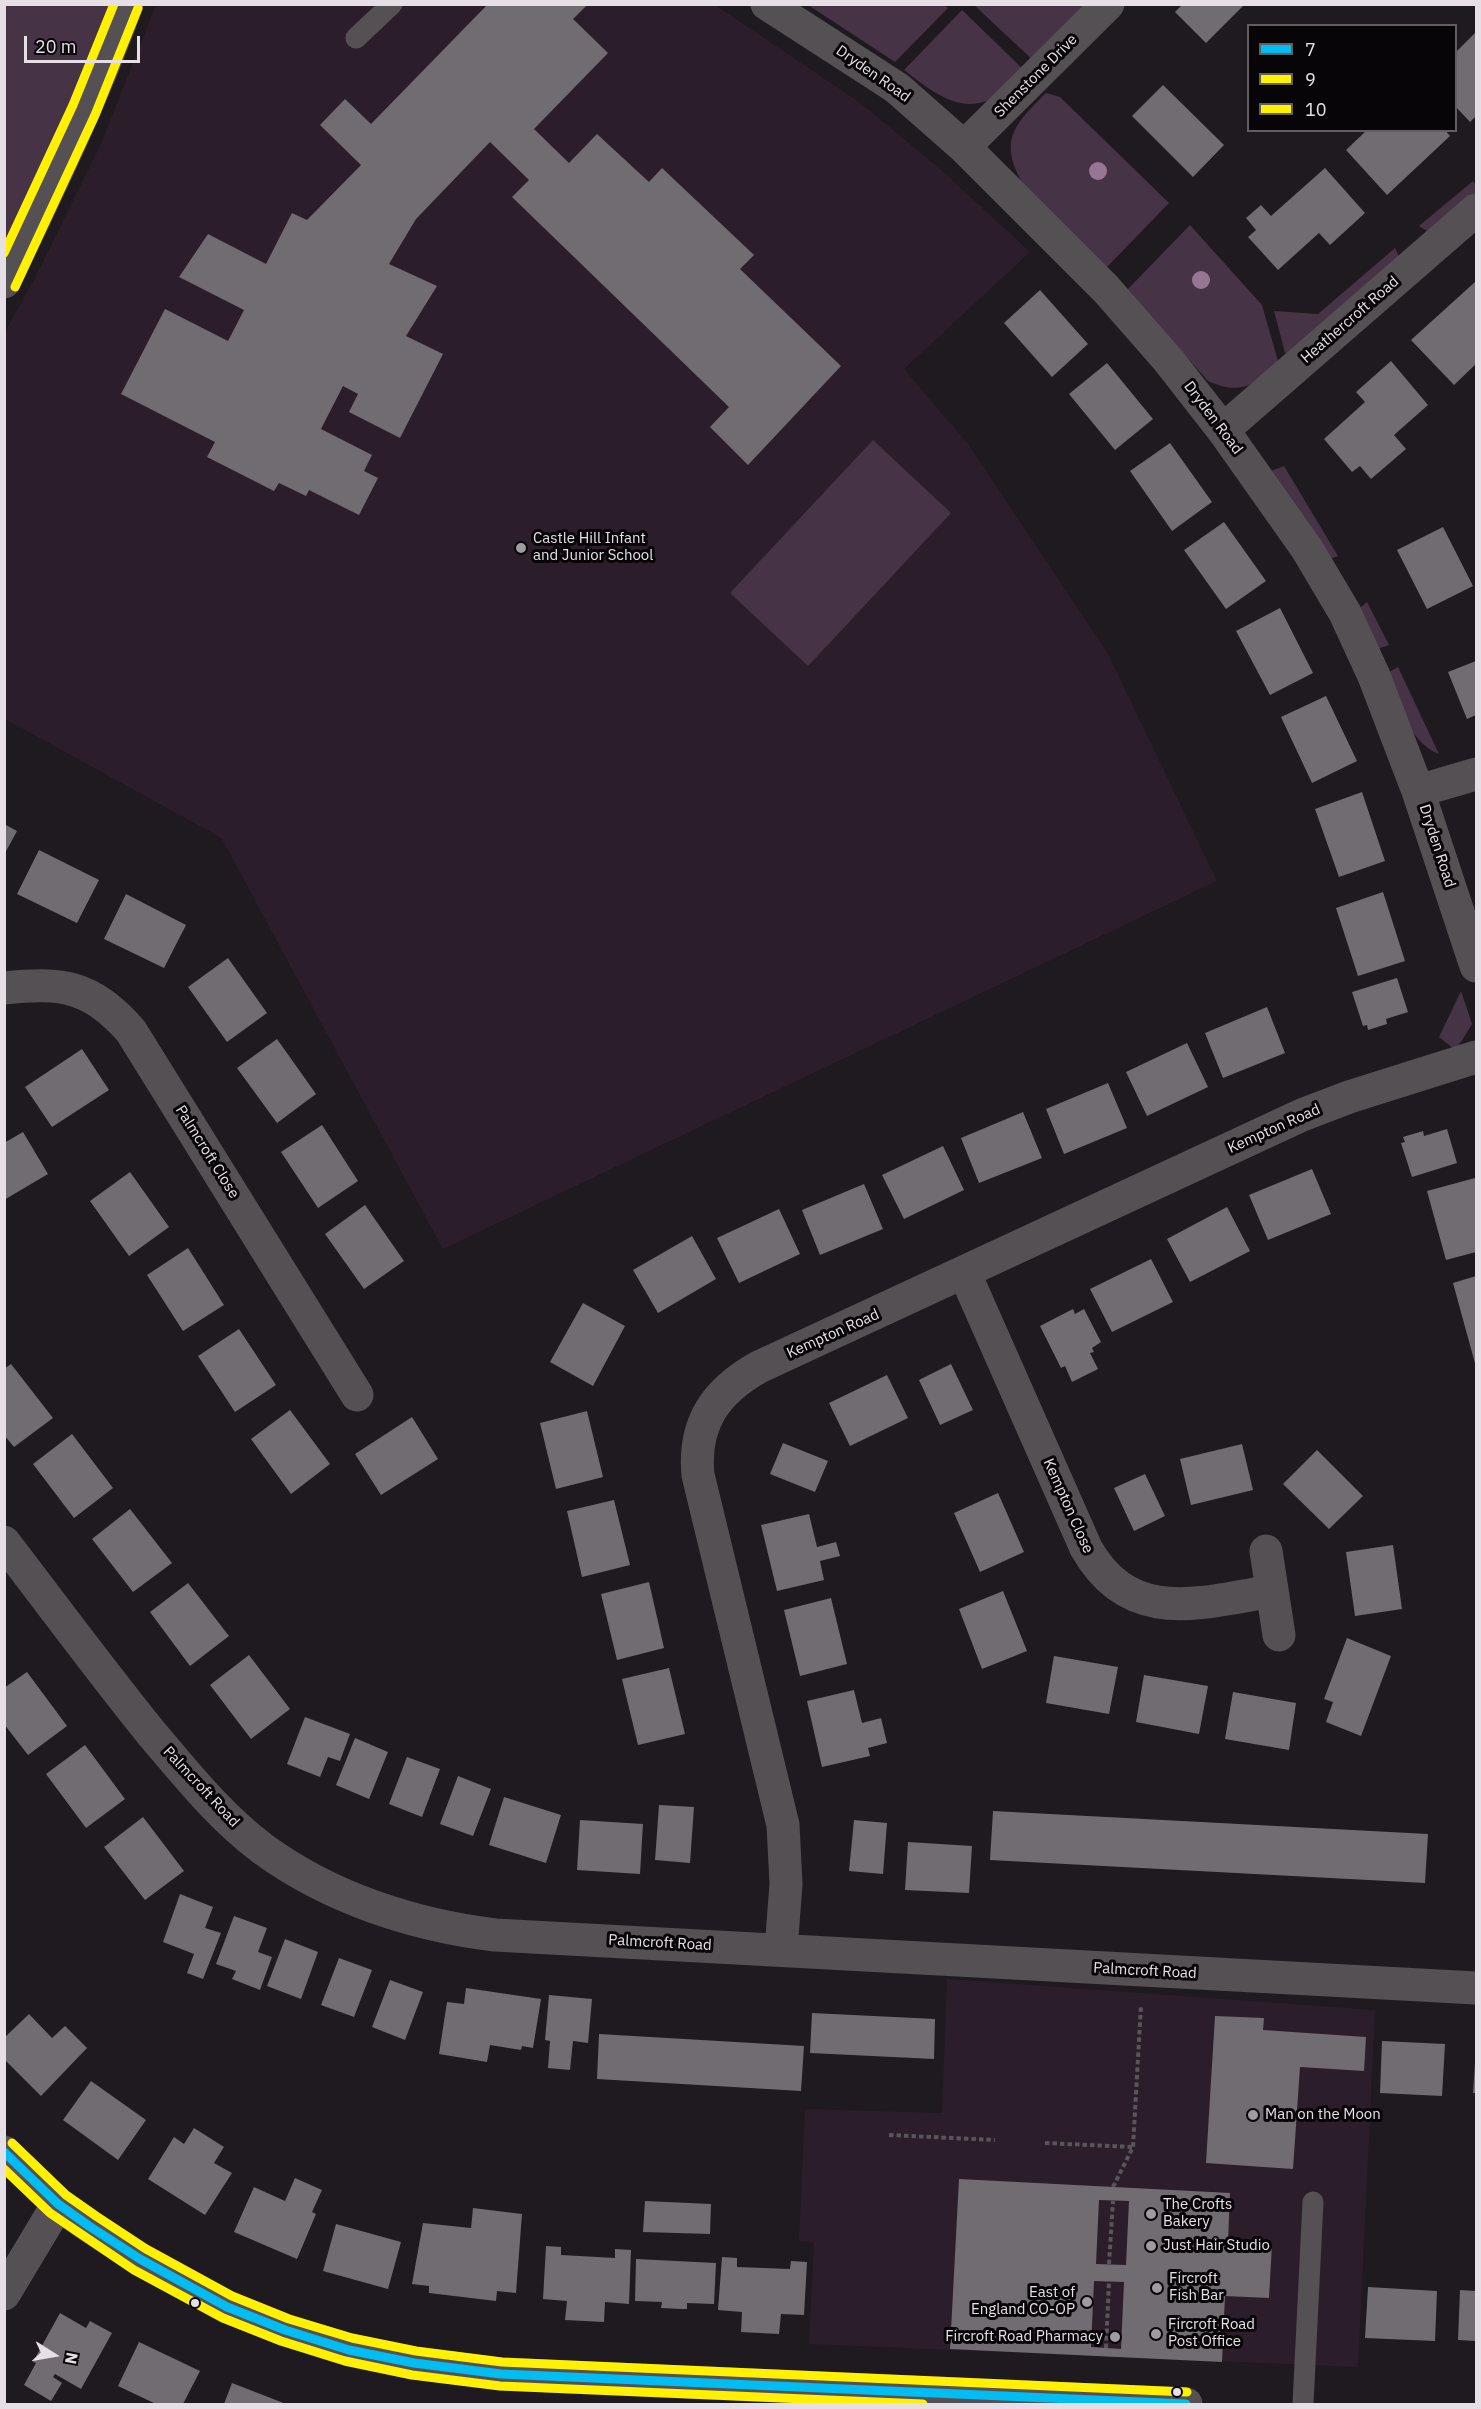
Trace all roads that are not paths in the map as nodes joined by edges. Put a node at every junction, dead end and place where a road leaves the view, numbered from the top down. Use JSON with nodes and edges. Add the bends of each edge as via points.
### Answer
{"nodes":[{"id":1,"x":127,"y":4,"type":"edge"},
{"id":2,"x":392,"y":4,"type":"edge"},
{"id":3,"x":767,"y":4,"type":"edge"},
{"id":4,"x":1108,"y":4,"type":"edge"},
{"id":5,"x":356,"y":38,"type":"dead end"},
{"id":6,"x":964,"y":147,"type":"junction"},
{"id":7,"x":1476,"y":210,"type":"edge"},
{"id":8,"x":4,"y":282,"type":"edge"},
{"id":9,"x":1222,"y":430,"type":"junction"},
{"id":10,"x":1476,"y":774,"type":"edge"},
{"id":11,"x":1418,"y":791,"type":"junction"},
{"id":12,"x":1476,"y":966,"type":"edge"},
{"id":13,"x":4,"y":988,"type":"edge"},
{"id":14,"x":1476,"y":1057,"type":"edge"},
{"id":15,"x":965,"y":1274,"type":"junction"},
{"id":16,"x":357,"y":1395,"type":"dead end"},
{"id":17,"x":4,"y":1542,"type":"edge"},
{"id":18,"x":1266,"y":1551,"type":"dead end"},
{"id":19,"x":1272,"y":1591,"type":"junction"},
{"id":20,"x":1279,"y":1635,"type":"dead end"},
{"id":21,"x":781,"y":1950,"type":"junction"},
{"id":22,"x":1476,"y":1988,"type":"edge"},
{"id":23,"x":4,"y":2152,"type":"edge"},
{"id":24,"x":1313,"y":2202,"type":"dead end"},
{"id":25,"x":58,"y":2204,"type":"junction"},
{"id":26,"x":4,"y":2294,"type":"edge"},
{"id":27,"x":1185,"y":2404,"type":"edge"},
{"id":28,"x":1303,"y":2404,"type":"edge"}],
"edges":[{"from":1,"to":8,"type":"street","via":[[108,58]]},
{"from":2,"to":5,"type":"lane"},
{"from":3,"to":6,"type":"street","name":"Dryden Road","via":[[897,88]]},
{"from":4,"to":6,"type":"street","name":"Shenstone Drive"},
{"from":6,"to":9,"type":"street","name":"Dryden Road","via":[[1106,289]]},
{"from":7,"to":9,"type":"street","name":"Heathercroft Road"},
{"from":9,"to":11,"type":"street","name":"Dryden Road","via":[[1307,549],[1345,613]]},
{"from":10,"to":11,"type":"street"},
{"from":11,"to":12,"type":"street","name":"Dryden Road"},
{"from":13,"to":16,"type":"street","name":"Palmcroft Close","via":[[62,987],[88,994],[111,1008]]},
{"from":14,"to":15,"type":"street","name":"Kempton Road","via":[[1302,1115]]},
{"from":15,"to":19,"type":"street","name":"Kempton Close","via":[[1086,1548],[1106,1577],[1128,1593],[1162,1603],[1188,1604]]},
{"from":15,"to":21,"type":"street","name":"Kempton Road","via":[[742,1377],[716,1401],[698,1445],[700,1491],[783,1825],[786,1884]]},
{"from":17,"to":21,"type":"street","name":"Palmcroft Road","via":[[188,1778],[261,1848],[318,1882],[397,1915],[465,1931]]},
{"from":18,"to":19,"type":"street"},
{"from":19,"to":20,"type":"street"},
{"from":21,"to":22,"type":"street","name":"Palmcroft Road"},
{"from":23,"to":25,"type":"street"},
{"from":24,"to":28,"type":"lane"},
{"from":25,"to":26,"type":"street"},
{"from":25,"to":27,"type":"street","via":[[140,2259],[227,2307],[349,2350],[414,2363],[501,2374]]}]}
